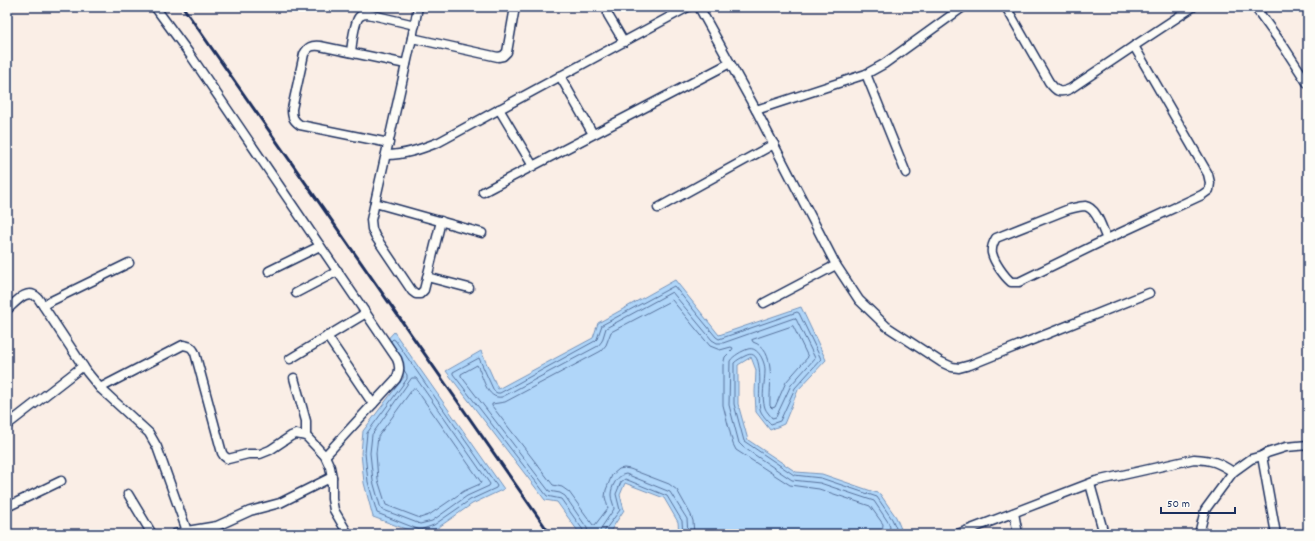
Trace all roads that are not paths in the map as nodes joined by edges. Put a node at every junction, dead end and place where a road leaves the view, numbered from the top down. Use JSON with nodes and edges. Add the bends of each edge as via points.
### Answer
{"nodes":[{"id":1,"x":156,"y":7,"type":"edge"},
{"id":2,"x":418,"y":7,"type":"edge"},
{"id":3,"x":515,"y":7,"type":"edge"},
{"id":4,"x":608,"y":7,"type":"edge"},
{"id":5,"x":688,"y":7,"type":"edge"},
{"id":6,"x":699,"y":7,"type":"edge"},
{"id":7,"x":963,"y":7,"type":"edge"},
{"id":8,"x":1006,"y":7,"type":"edge"},
{"id":9,"x":1193,"y":7,"type":"edge"},
{"id":10,"x":1255,"y":7,"type":"edge"},
{"id":11,"x":415,"y":25,"type":"junction"},
{"id":12,"x":412,"y":38,"type":"junction"},
{"id":13,"x":624,"y":42,"type":"junction"},
{"id":14,"x":1134,"y":46,"type":"junction"},
{"id":15,"x":351,"y":52,"type":"junction"},
{"id":16,"x":730,"y":63,"type":"junction"},
{"id":17,"x":406,"y":64,"type":"junction"},
{"id":18,"x":866,"y":74,"type":"junction"},
{"id":19,"x":560,"y":76,"type":"junction"},
{"id":20,"x":1308,"y":84,"type":"edge"},
{"id":21,"x":499,"y":109,"type":"junction"},
{"id":22,"x":756,"y":110,"type":"junction"},
{"id":23,"x":593,"y":134,"type":"junction"},
{"id":24,"x":389,"y":143,"type":"junction"},
{"id":25,"x":774,"y":144,"type":"junction"},
{"id":26,"x":386,"y":154,"type":"junction"},
{"id":27,"x":533,"y":166,"type":"junction"},
{"id":28,"x":906,"y":173,"type":"dead end"},
{"id":29,"x":483,"y":192,"type":"dead end"},
{"id":30,"x":375,"y":203,"type":"junction"},
{"id":31,"x":658,"y":208,"type":"dead end"},
{"id":32,"x":441,"y":221,"type":"junction"},
{"id":33,"x":482,"y":233,"type":"dead end"},
{"id":34,"x":1107,"y":239,"type":"junction"},
{"id":35,"x":320,"y":246,"type":"junction"},
{"id":36,"x":129,"y":263,"type":"dead end"},
{"id":37,"x":836,"y":265,"type":"junction"},
{"id":38,"x":269,"y":271,"type":"dead end"},
{"id":39,"x":338,"y":271,"type":"junction"},
{"id":40,"x":427,"y":277,"type":"junction"},
{"id":41,"x":469,"y":288,"type":"dead end"},
{"id":42,"x":296,"y":293,"type":"dead end"},
{"id":43,"x":1149,"y":293,"type":"dead end"},
{"id":44,"x":764,"y":302,"type":"dead end"},
{"id":45,"x":43,"y":305,"type":"junction"},
{"id":46,"x":7,"y":310,"type":"edge"},
{"id":47,"x":366,"y":313,"type":"junction"},
{"id":48,"x":327,"y":336,"type":"junction"},
{"id":49,"x":290,"y":359,"type":"dead end"},
{"id":50,"x":83,"y":366,"type":"junction"},
{"id":51,"x":294,"y":378,"type":"dead end"},
{"id":52,"x":100,"y":388,"type":"junction"},
{"id":53,"x":373,"y":404,"type":"junction"},
{"id":54,"x":7,"y":425,"type":"edge"},
{"id":55,"x":306,"y":436,"type":"junction"},
{"id":56,"x":1308,"y":445,"type":"edge"},
{"id":57,"x":325,"y":456,"type":"junction"},
{"id":58,"x":1262,"y":456,"type":"junction"},
{"id":59,"x":1233,"y":472,"type":"junction"},
{"id":60,"x":332,"y":477,"type":"junction"},
{"id":61,"x":61,"y":482,"type":"dead end"},
{"id":62,"x":1090,"y":484,"type":"junction"},
{"id":63,"x":128,"y":494,"type":"dead end"},
{"id":64,"x":7,"y":507,"type":"edge"},
{"id":65,"x":1014,"y":513,"type":"junction"},
{"id":66,"x":217,"y":526,"type":"junction"},
{"id":67,"x":187,"y":531,"type":"junction"},
{"id":68,"x":152,"y":534,"type":"edge"},
{"id":69,"x":176,"y":534,"type":"edge"},
{"id":70,"x":213,"y":534,"type":"edge"},
{"id":71,"x":348,"y":534,"type":"edge"},
{"id":72,"x":958,"y":534,"type":"edge"},
{"id":73,"x":1018,"y":534,"type":"edge"},
{"id":74,"x":1104,"y":534,"type":"edge"},
{"id":75,"x":1199,"y":534,"type":"edge"},
{"id":76,"x":1276,"y":534,"type":"edge"}],
"edges":[{"from":1,"to":35,"type":"street"},
{"from":2,"to":11,"type":"street"},
{"from":3,"to":12,"type":"street","via":[[507,52],[503,56]]},
{"from":4,"to":13,"type":"street","via":[[608,15]]},
{"from":5,"to":13,"type":"street"},
{"from":6,"to":16,"type":"street"},
{"from":7,"to":18,"type":"street","via":[[884,64]]},
{"from":8,"to":14,"type":"street","via":[[1049,82],[1056,90],[1062,92]]},
{"from":9,"to":14,"type":"street"},
{"from":10,"to":20,"type":"street"},
{"from":11,"to":12,"type":"street"},
{"from":11,"to":15,"type":"street","via":[[362,14],[357,22]]},
{"from":12,"to":17,"type":"street"},
{"from":13,"to":19,"type":"street"},
{"from":14,"to":34,"type":"street","via":[[1208,174],[1210,183],[1209,190],[1202,195]]},
{"from":15,"to":17,"type":"street"},
{"from":15,"to":24,"type":"street","via":[[320,46],[308,47],[304,54],[292,109],[294,121],[300,125]]},
{"from":16,"to":22,"type":"street"},
{"from":16,"to":23,"type":"street"},
{"from":17,"to":24,"type":"street"},
{"from":18,"to":22,"type":"street"},
{"from":18,"to":28,"type":"street"},
{"from":19,"to":21,"type":"street"},
{"from":19,"to":23,"type":"street"},
{"from":21,"to":26,"type":"street","via":[[439,142],[397,155]]},
{"from":21,"to":27,"type":"street"},
{"from":22,"to":25,"type":"street"},
{"from":23,"to":27,"type":"street"},
{"from":24,"to":26,"type":"street"},
{"from":25,"to":31,"type":"street"},
{"from":25,"to":37,"type":"street"},
{"from":26,"to":30,"type":"street"},
{"from":27,"to":29,"type":"street"},
{"from":30,"to":32,"type":"street"},
{"from":30,"to":40,"type":"street","via":[[371,220],[372,229],[412,291],[420,294],[424,290]]},
{"from":32,"to":33,"type":"street"},
{"from":32,"to":40,"type":"street"},
{"from":34,"to":34,"type":"street","via":[[1019,282],[1011,282],[1004,276],[992,253],[992,244],[996,238],[1080,206],[1087,206],[1094,211]]},
{"from":35,"to":38,"type":"street"},
{"from":35,"to":39,"type":"street"},
{"from":36,"to":45,"type":"street"},
{"from":37,"to":43,"type":"street","via":[[859,300],[886,326],[941,362],[959,368]]},
{"from":37,"to":44,"type":"street"},
{"from":39,"to":42,"type":"street"},
{"from":39,"to":47,"type":"street"},
{"from":40,"to":41,"type":"street"},
{"from":45,"to":46,"type":"street","via":[[34,294],[29,293]]},
{"from":45,"to":50,"type":"street"},
{"from":47,"to":48,"type":"street"},
{"from":47,"to":53,"type":"street","via":[[400,366],[396,379]]},
{"from":48,"to":49,"type":"street"},
{"from":48,"to":53,"type":"street"},
{"from":50,"to":52,"type":"street"},
{"from":50,"to":54,"type":"street"},
{"from":51,"to":55,"type":"street","via":[[306,421]]},
{"from":52,"to":55,"type":"street","via":[[184,345],[189,346],[195,353],[224,456],[228,459],[260,454],[296,434]]},
{"from":52,"to":67,"type":"street","via":[[153,438]]},
{"from":53,"to":57,"type":"street"},
{"from":55,"to":57,"type":"street"},
{"from":56,"to":58,"type":"street","via":[[1286,447]]},
{"from":57,"to":60,"type":"street"},
{"from":58,"to":59,"type":"street","via":[[1251,459]]},
{"from":58,"to":76,"type":"street"},
{"from":59,"to":62,"type":"street","via":[[1208,460],[1194,459]]},
{"from":59,"to":75,"type":"street","via":[[1205,510]]},
{"from":60,"to":66,"type":"street","via":[[288,500],[250,511]]},
{"from":60,"to":71,"type":"street","via":[[334,510]]},
{"from":61,"to":64,"type":"street"},
{"from":62,"to":65,"type":"street"},
{"from":62,"to":74,"type":"street"},
{"from":63,"to":68,"type":"street"},
{"from":65,"to":72,"type":"street"},
{"from":65,"to":73,"type":"street"},
{"from":66,"to":67,"type":"street"},
{"from":66,"to":70,"type":"street"},
{"from":67,"to":69,"type":"street"}]}
